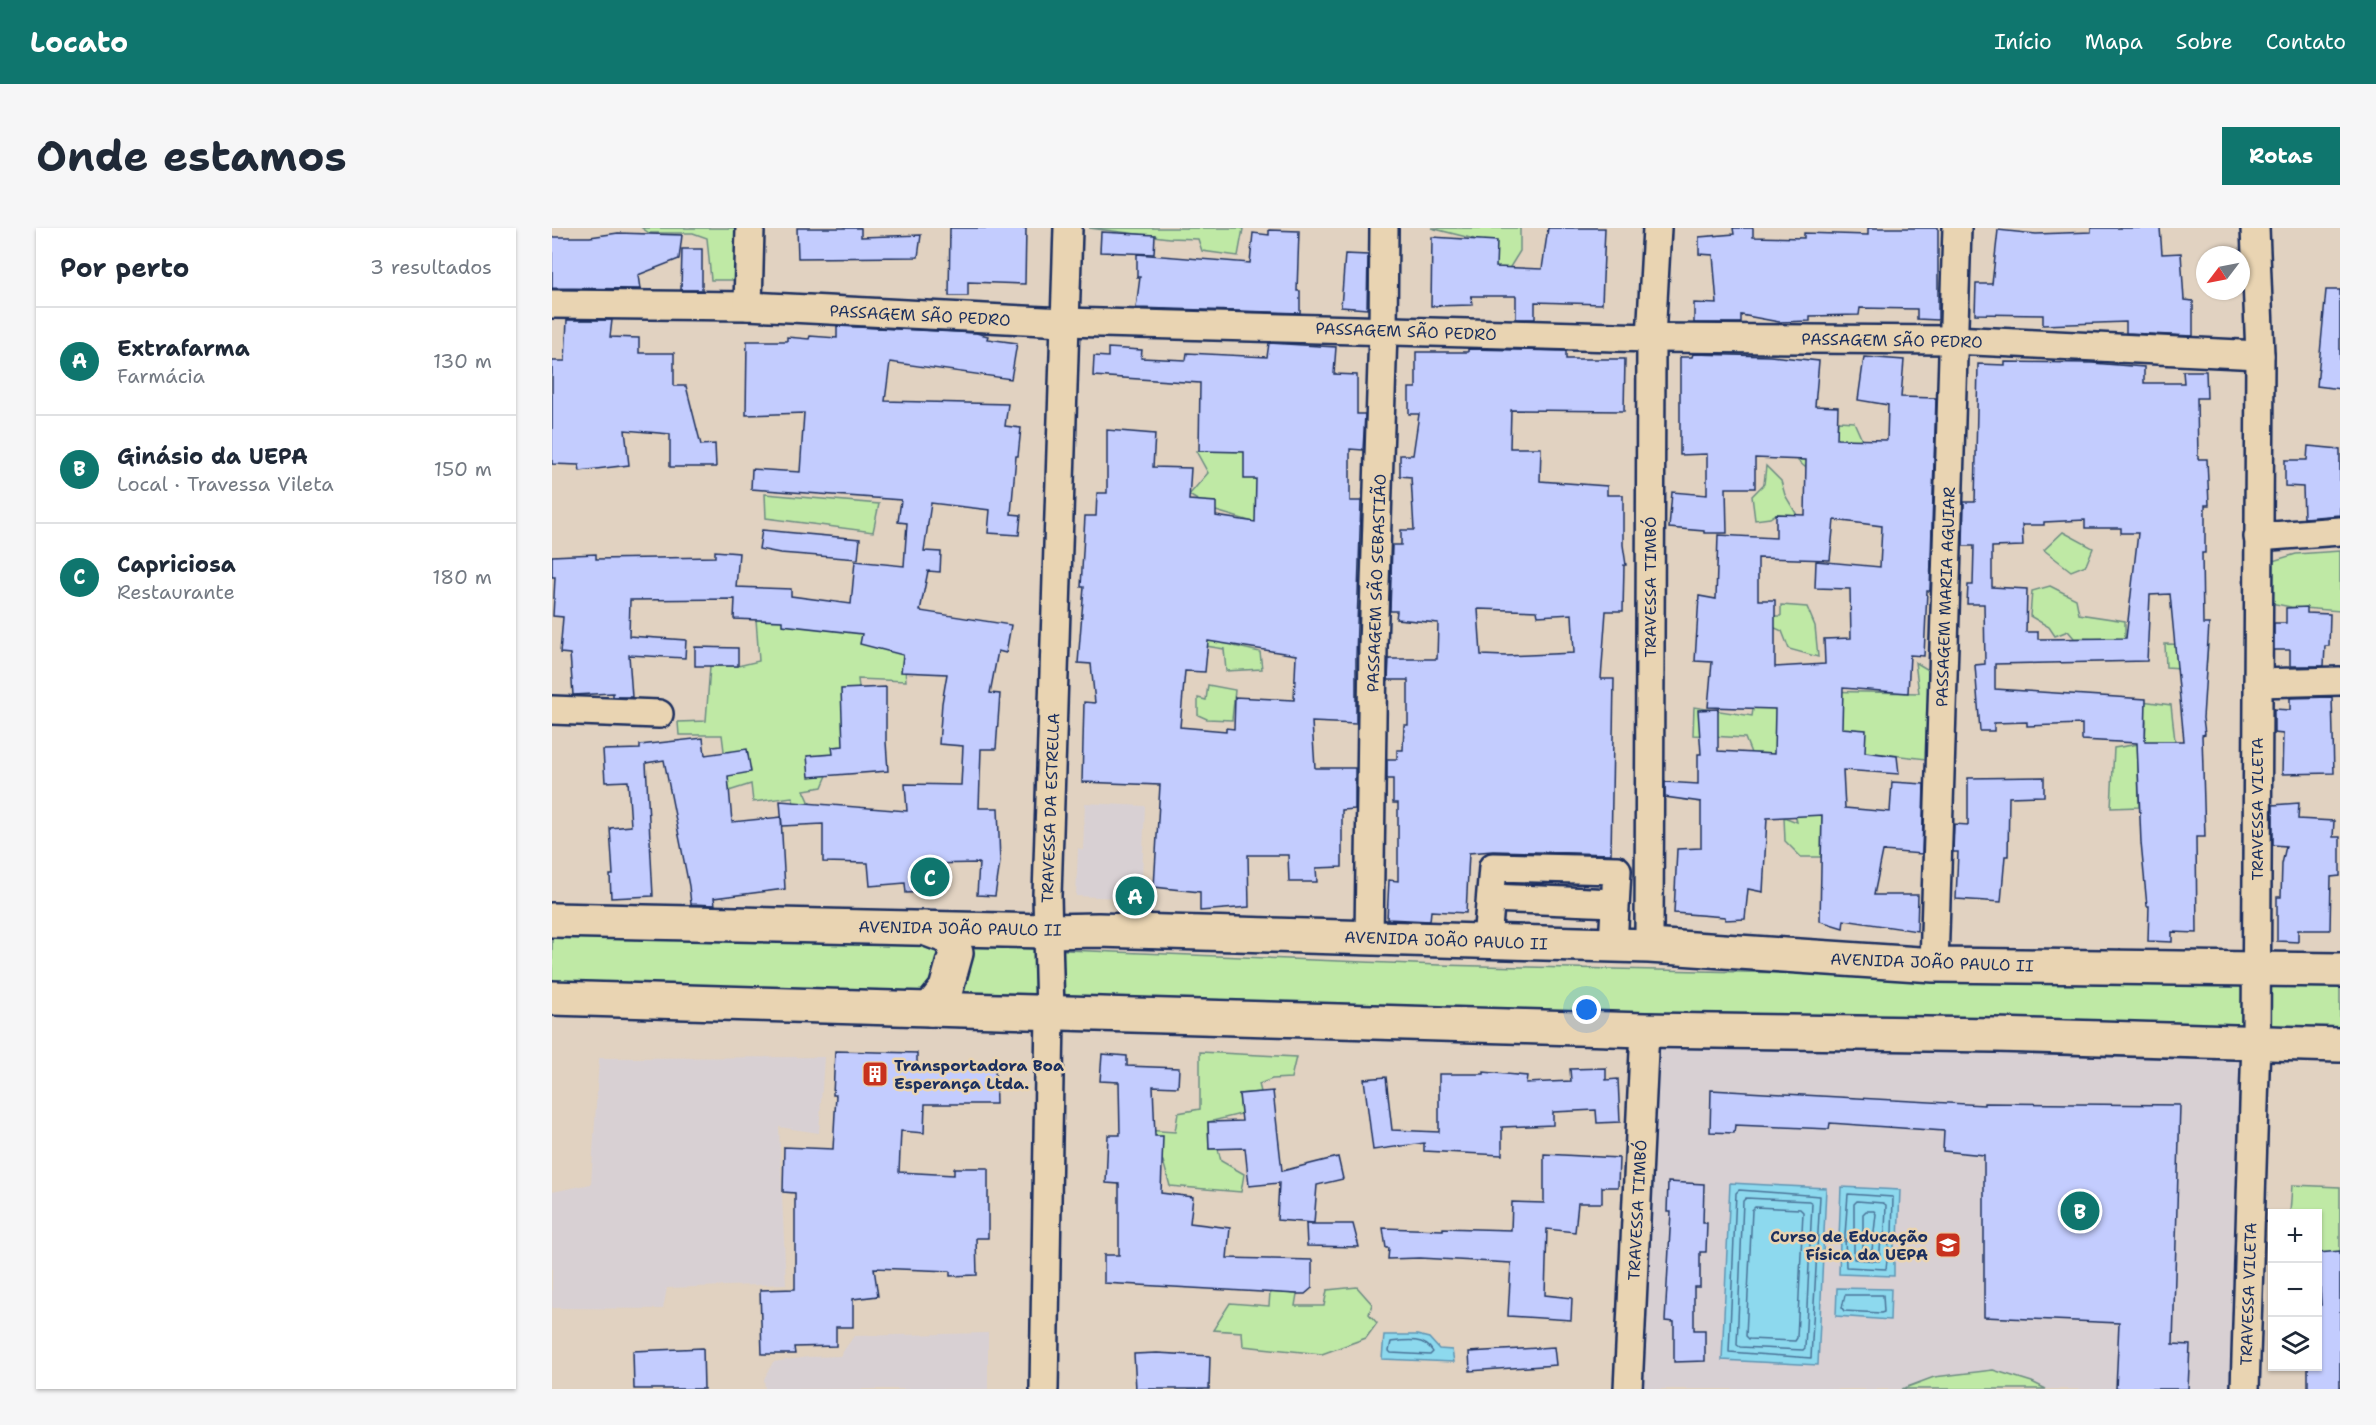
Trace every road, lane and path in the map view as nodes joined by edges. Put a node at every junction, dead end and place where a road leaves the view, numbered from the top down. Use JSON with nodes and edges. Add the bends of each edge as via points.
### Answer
{"nodes":[{"id":1,"x":750,"y":228,"type":"edge"},
{"id":2,"x":1068,"y":228,"type":"edge"},
{"id":3,"x":1384,"y":228,"type":"edge"},
{"id":4,"x":1656,"y":228,"type":"edge"},
{"id":5,"x":1957,"y":228,"type":"edge"},
{"id":6,"x":2255,"y":228,"type":"edge"},
{"id":7,"x":552,"y":304,"type":"edge"},
{"id":8,"x":748,"y":306,"type":"junction"},
{"id":9,"x":1065,"y":322,"type":"junction"},
{"id":10,"x":1383,"y":331,"type":"junction"},
{"id":11,"x":1651,"y":338,"type":"junction"},
{"id":12,"x":1953,"y":340,"type":"junction"},
{"id":13,"x":2259,"y":355,"type":"junction"},
{"id":14,"x":2340,"y":531,"type":"edge"},
{"id":15,"x":2258,"y":537,"type":"junction"},
{"id":16,"x":2340,"y":681,"type":"edge"},
{"id":17,"x":2258,"y":683,"type":"junction"},
{"id":18,"x":552,"y":710,"type":"edge"},
{"id":19,"x":659,"y":714,"type":"dead end"},
{"id":20,"x":552,"y":920,"type":"edge"},
{"id":21,"x":620,"y":921,"type":"junction"},
{"id":22,"x":924,"y":928,"type":"junction"},
{"id":23,"x":1048,"y":931,"type":"junction"},
{"id":24,"x":1369,"y":938,"type":"junction"},
{"id":25,"x":552,"y":939,"type":"edge"},
{"id":26,"x":1487,"y":941,"type":"junction"},
{"id":27,"x":1613,"y":945,"type":"junction"},
{"id":28,"x":1649,"y":946,"type":"junction"},
{"id":29,"x":1934,"y":965,"type":"junction"},
{"id":30,"x":2257,"y":969,"type":"junction"},
{"id":31,"x":2340,"y":970,"type":"edge"},
{"id":32,"x":558,"y":994,"type":"edge"},
{"id":33,"x":930,"y":1009,"type":"junction"},
{"id":34,"x":1050,"y":1013,"type":"junction"},
{"id":35,"x":1645,"y":1030,"type":"junction"},
{"id":36,"x":2256,"y":1041,"type":"junction"},
{"id":37,"x":2340,"y":1045,"type":"edge"},
{"id":38,"x":1044,"y":1389,"type":"edge"},
{"id":39,"x":1629,"y":1389,"type":"edge"},
{"id":40,"x":2245,"y":1389,"type":"edge"}],
"edges":[{"from":1,"to":8,"type":"street"},
{"from":2,"to":9,"type":"street","name":"TRAVESSA DA ESTRELLA"},
{"from":3,"to":10,"type":"street","name":"PASSAGEM SÃO SEBASTIÃO"},
{"from":4,"to":11,"type":"street","name":"TRAVESSA TIMBÓ"},
{"from":5,"to":12,"type":"street","name":"PASSAGEM MARIA AGUIAR"},
{"from":6,"to":13,"type":"street","name":"TRAVESSA VILETA"},
{"from":7,"to":8,"type":"street","name":"PASSAGEM SÃO PEDRO"},
{"from":8,"to":9,"type":"street","name":"PASSAGEM SÃO PEDRO"},
{"from":9,"to":10,"type":"street","name":"PASSAGEM SÃO PEDRO"},
{"from":9,"to":23,"type":"street","name":"TRAVESSA DA ESTRELLA"},
{"from":10,"to":11,"type":"street","name":"PASSAGEM SÃO PEDRO"},
{"from":10,"to":24,"type":"street","name":"PASSAGEM SÃO SEBASTIÃO"},
{"from":11,"to":12,"type":"street","name":"PASSAGEM SÃO PEDRO"},
{"from":11,"to":28,"type":"street","name":"TRAVESSA TIMBÓ"},
{"from":12,"to":13,"type":"street","name":"PASSAGEM SÃO PEDRO"},
{"from":12,"to":29,"type":"street","name":"PASSAGEM MARIA AGUIAR"},
{"from":13,"to":15,"type":"street","name":"TRAVESSA VILETA"},
{"from":14,"to":15,"type":"street"},
{"from":15,"to":17,"type":"street","name":"TRAVESSA VILETA"},
{"from":16,"to":17,"type":"street"},
{"from":17,"to":30,"type":"street","name":"TRAVESSA VILETA"},
{"from":18,"to":19,"type":"street"},
{"from":20,"to":21,"type":"main road","name":"AVENIDA JOÃO PAULO II"},
{"from":21,"to":22,"type":"main road","name":"AVENIDA JOÃO PAULO II"},
{"from":21,"to":25,"type":"main road","via":[[607,929],[564,930]]},
{"from":22,"to":23,"type":"main road","name":"AVENIDA JOÃO PAULO II"},
{"from":22,"to":33,"type":"main road","via":[[948,937],[956,953],[946,989]]},
{"from":23,"to":24,"type":"main road","name":"AVENIDA JOÃO PAULO II"},
{"from":23,"to":34,"type":"street","name":"TRAVESSA DA ESTRELLA"},
{"from":24,"to":26,"type":"main road","name":"AVENIDA JOÃO PAULO II"},
{"from":26,"to":27,"type":"main road","name":"AVENIDA JOÃO PAULO II"},
{"from":26,"to":27,"type":"street","via":[[1493,867],[1617,870]]},
{"from":27,"to":28,"type":"main road","name":"AVENIDA JOÃO PAULO II"},
{"from":28,"to":29,"type":"main road","name":"AVENIDA JOÃO PAULO II"},
{"from":29,"to":30,"type":"main road","name":"AVENIDA JOÃO PAULO II"},
{"from":30,"to":31,"type":"main road","name":"AVENIDA JOÃO PAULO II"},
{"from":30,"to":36,"type":"street","name":"TRAVESSA VILETA"},
{"from":32,"to":33,"type":"main road"},
{"from":33,"to":34,"type":"main road"},
{"from":34,"to":35,"type":"main road"},
{"from":34,"to":38,"type":"street","name":"TRAVESSA DA ESTRELLA"},
{"from":35,"to":36,"type":"main road"},
{"from":35,"to":39,"type":"street","name":"TRAVESSA TIMBÓ"},
{"from":36,"to":37,"type":"main road"},
{"from":36,"to":40,"type":"street","name":"TRAVESSA VILETA"}]}
